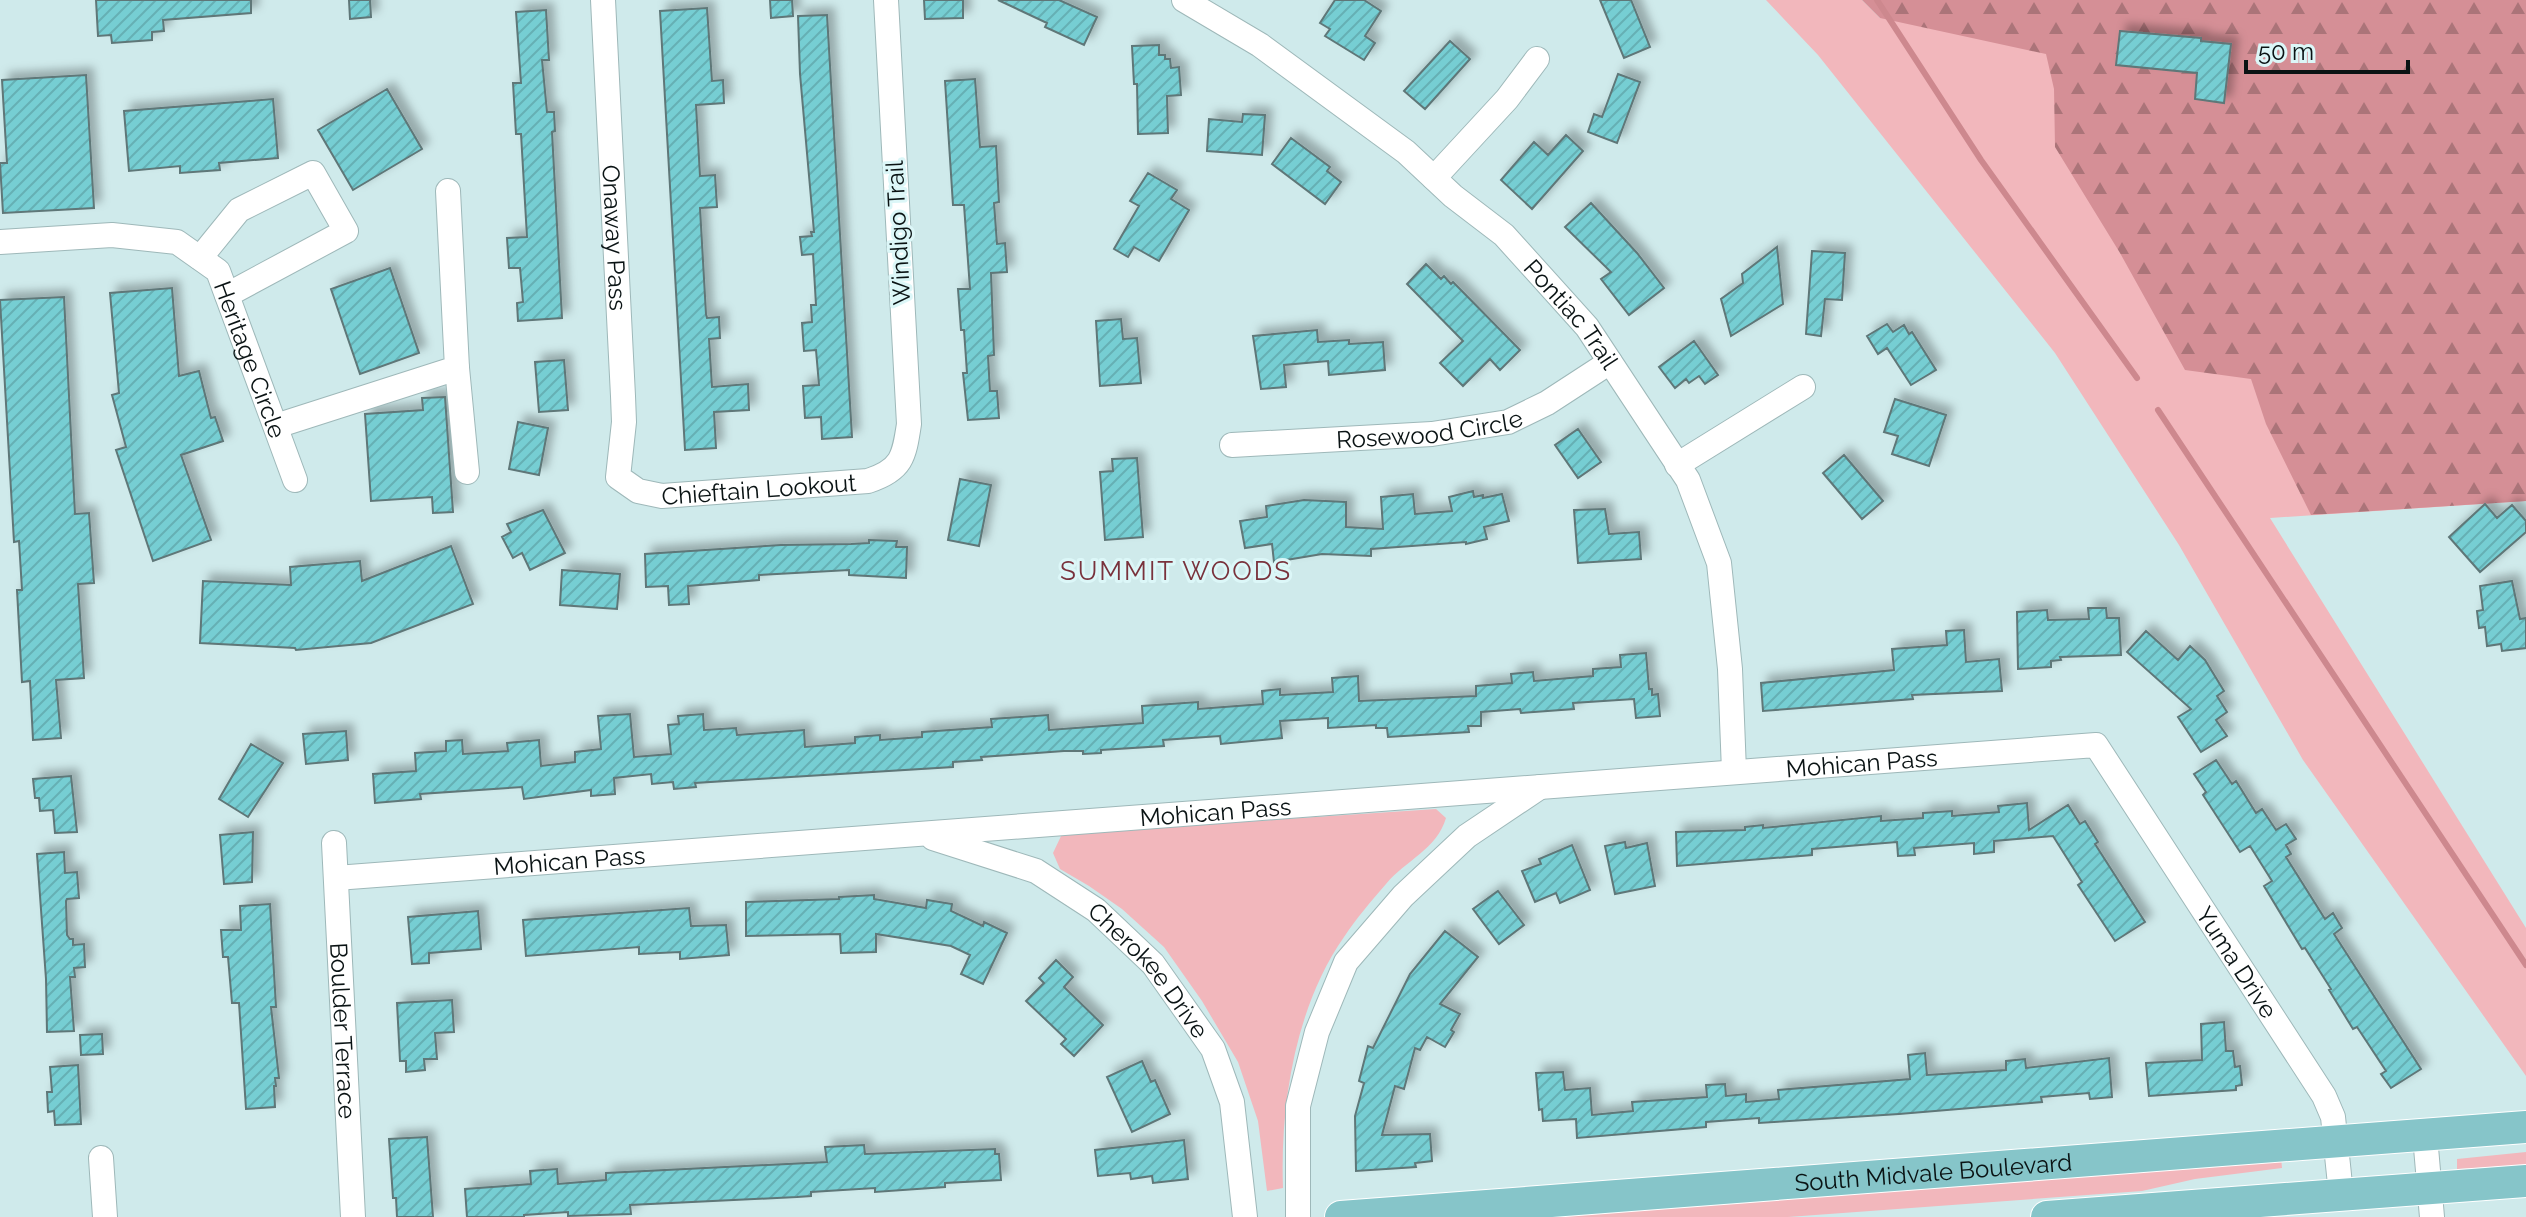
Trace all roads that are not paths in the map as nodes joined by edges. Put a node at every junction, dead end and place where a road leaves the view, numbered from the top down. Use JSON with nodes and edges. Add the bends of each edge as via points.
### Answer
{"nodes":[{"id":1,"x":603,"y":0,"type":"edge"},
{"id":2,"x":886,"y":0,"type":"edge"},
{"id":3,"x":1184,"y":0,"type":"edge"},
{"id":4,"x":1537,"y":59,"type":"dead end"},
{"id":5,"x":1434,"y":178,"type":"junction"},
{"id":6,"x":448,"y":191,"type":"dead end"},
{"id":7,"x":0,"y":242,"type":"edge"},
{"id":8,"x":200,"y":258,"type":"junction"},
{"id":9,"x":227,"y":295,"type":"junction"},
{"id":10,"x":1610,"y":362,"type":"junction"},
{"id":11,"x":457,"y":368,"type":"junction"},
{"id":12,"x":1803,"y":387,"type":"dead end"},
{"id":13,"x":276,"y":426,"type":"junction"},
{"id":14,"x":1232,"y":445,"type":"dead end"},
{"id":15,"x":898,"y":464,"type":"joint"},
{"id":16,"x":1677,"y":465,"type":"junction"},
{"id":17,"x":467,"y":472,"type":"dead end"},
{"id":18,"x":618,"y":477,"type":"joint"},
{"id":19,"x":295,"y":480,"type":"dead end"},
{"id":20,"x":2096,"y":745,"type":"joint"},
{"id":21,"x":1734,"y":771,"type":"junction"},
{"id":22,"x":1540,"y":787,"type":"junction"},
{"id":23,"x":920,"y":833,"type":"junction"},
{"id":24,"x":334,"y":843,"type":"dead end"},
{"id":25,"x":336,"y":878,"type":"junction"},
{"id":26,"x":2526,"y":1127,"type":"edge"},
{"id":27,"x":2425,"y":1136,"type":"junction"},
{"id":28,"x":2336,"y":1141,"type":"junction"},
{"id":29,"x":101,"y":1158,"type":"dead end"},
{"id":30,"x":2526,"y":1181,"type":"edge"},
{"id":31,"x":2341,"y":1194,"type":"junction"},
{"id":32,"x":2431,"y":1202,"type":"edge"},
{"id":33,"x":105,"y":1217,"type":"edge"},
{"id":34,"x":353,"y":1217,"type":"edge"},
{"id":35,"x":1245,"y":1217,"type":"edge"},
{"id":36,"x":1298,"y":1217,"type":"edge"},
{"id":37,"x":1341,"y":1217,"type":"edge"},
{"id":38,"x":2047,"y":1217,"type":"edge"}],
"edges":[{"from":1,"to":18,"type":"street","name":"Onaway Pass","via":[[624,422]]},
{"from":2,"to":15,"type":"street","name":"Windigo Trail","via":[[909,424]]},
{"from":3,"to":5,"type":"street","name":"Pontiac Trail","via":[[1268,51]]},
{"from":4,"to":5,"type":"street"},
{"from":5,"to":10,"type":"street","name":"Pontiac Trail","via":[[1504,235],[1587,327]]},
{"from":6,"to":11,"type":"street"},
{"from":7,"to":8,"type":"street","name":"Heritage Circle","via":[[112,235],[177,242]]},
{"from":8,"to":9,"type":"street","name":"Heritage Circle","via":[[218,271]]},
{"from":8,"to":9,"type":"street","via":[[239,210],[313,173],[346,231]]},
{"from":9,"to":13,"type":"street","name":"Heritage Circle"},
{"from":10,"to":14,"type":"street","name":"Rosewood Circle","via":[[1508,422],[1432,434]]},
{"from":10,"to":16,"type":"street","name":"Pontiac Trail"},
{"from":11,"to":13,"type":"street"},
{"from":11,"to":17,"type":"street"},
{"from":12,"to":16,"type":"street"},
{"from":13,"to":19,"type":"street","name":"Heritage Circle"},
{"from":15,"to":18,"type":"street","name":"Chieftain Lookout","via":[[868,481],[662,496],[638,491]]},
{"from":16,"to":21,"type":"street","name":"Pontiac Trail","via":[[1688,480],[1719,563]]},
{"from":20,"to":21,"type":"street","name":"Mohican Pass"},
{"from":20,"to":28,"type":"street","name":"Yuma Drive","via":[[2309,1072],[2333,1117]]},
{"from":21,"to":22,"type":"street","name":"Mohican Pass"},
{"from":22,"to":23,"type":"street","name":"Mohican Pass"},
{"from":22,"to":36,"type":"street","via":[[1467,836],[1403,896],[1346,962],[1317,1032],[1298,1106]]},
{"from":23,"to":25,"type":"street","name":"Mohican Pass"},
{"from":23,"to":35,"type":"street","name":"Cherokee Drive","via":[[1036,871],[1096,910],[1153,964],[1213,1049],[1232,1102]]},
{"from":24,"to":25,"type":"street","name":"Boulder Terrace"},
{"from":25,"to":34,"type":"street","name":"Boulder Terrace"},
{"from":26,"to":27,"type":"main road","name":"South Midvale Boulevard"},
{"from":27,"to":28,"type":"main road","name":"South Midvale Boulevard"},
{"from":27,"to":32,"type":"street"},
{"from":28,"to":31,"type":"street","name":"Yuma Drive"},
{"from":28,"to":37,"type":"main road","name":"South Midvale Boulevard"},
{"from":29,"to":33,"type":"street"},
{"from":30,"to":32,"type":"main road"},
{"from":31,"to":32,"type":"main road"},
{"from":31,"to":38,"type":"main road"}]}
